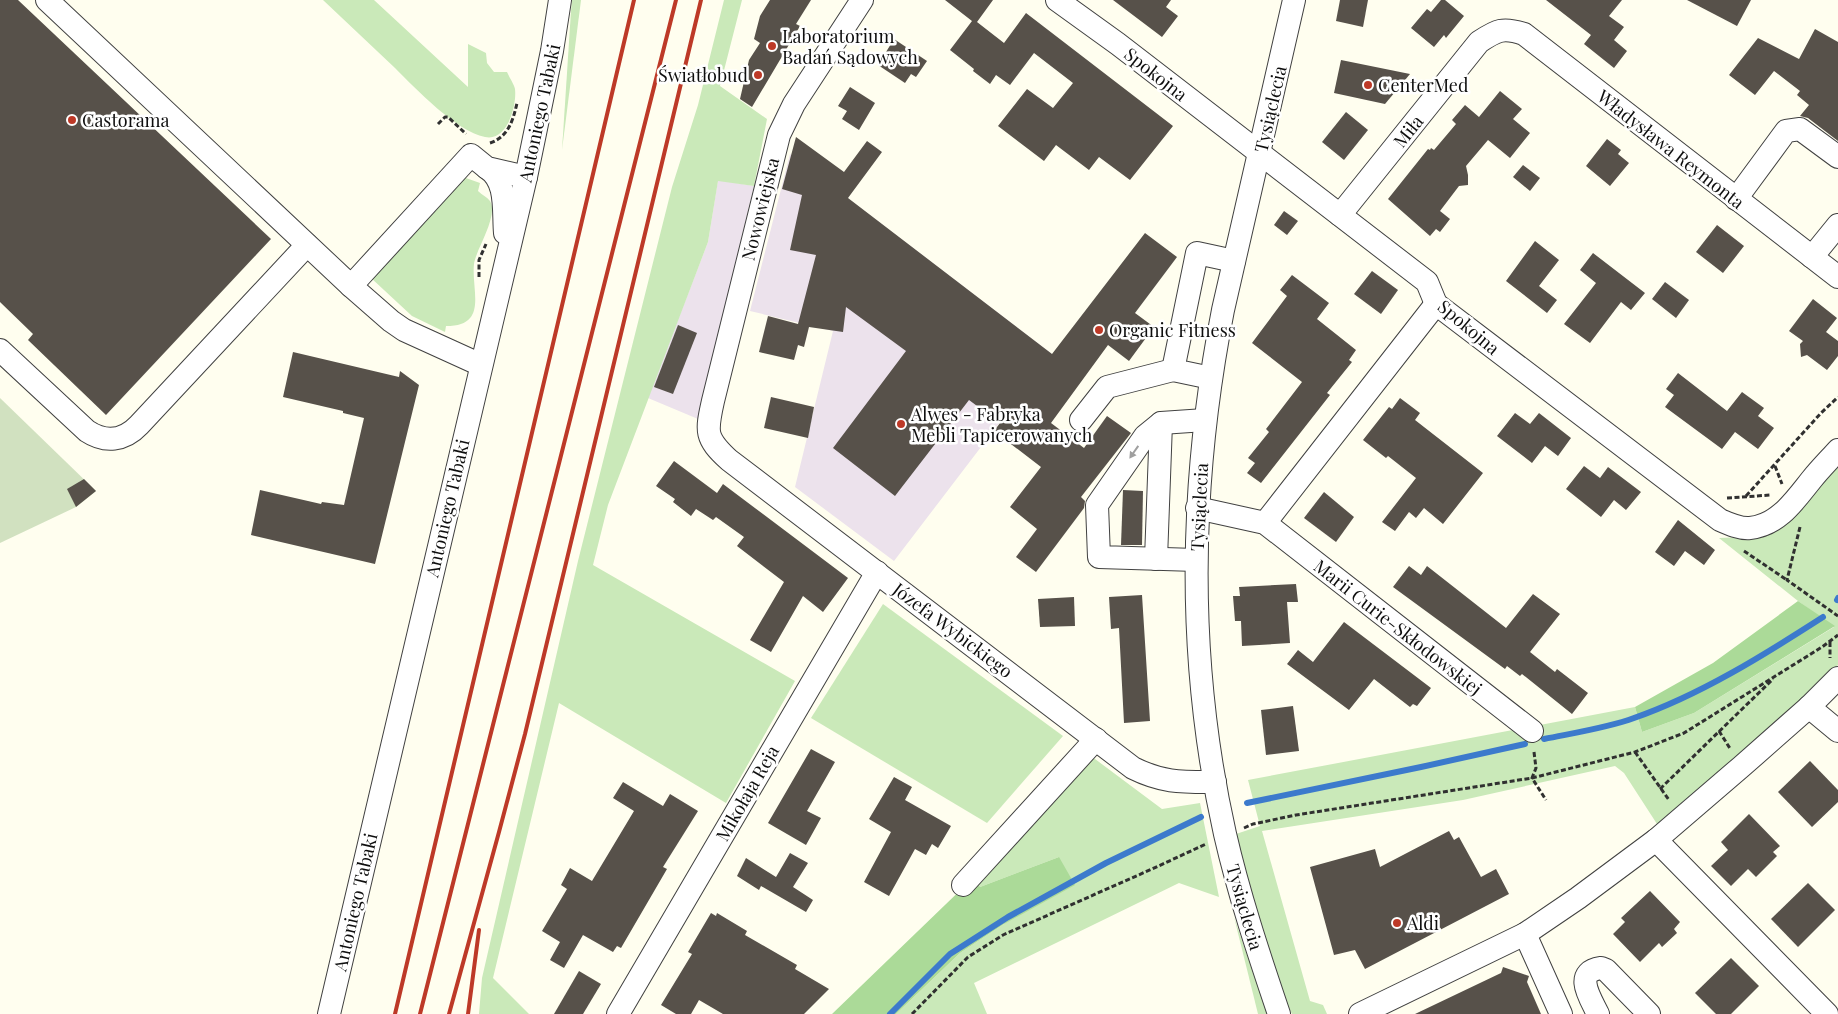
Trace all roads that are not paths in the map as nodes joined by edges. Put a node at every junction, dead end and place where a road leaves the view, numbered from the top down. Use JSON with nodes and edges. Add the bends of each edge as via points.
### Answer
{"nodes":[{"id":1,"x":47,"y":0,"type":"edge"},
{"id":2,"x":560,"y":0,"type":"edge"},
{"id":3,"x":862,"y":0,"type":"edge"},
{"id":4,"x":1057,"y":0,"type":"edge"},
{"id":5,"x":1294,"y":0,"type":"edge"},
{"id":6,"x":1501,"y":30,"type":"joint"},
{"id":7,"x":1260,"y":154,"type":"junction"},
{"id":8,"x":1838,"y":157,"type":"edge"},
{"id":9,"x":487,"y":168,"type":"junction"},
{"id":10,"x":526,"y":177,"type":"junction"},
{"id":11,"x":1736,"y":199,"type":"junction"},
{"id":12,"x":1340,"y":216,"type":"junction"},
{"id":13,"x":1838,"y":225,"type":"edge"},
{"id":14,"x":307,"y":245,"type":"junction"},
{"id":15,"x":508,"y":251,"type":"junction"},
{"id":16,"x":1812,"y":257,"type":"junction"},
{"id":17,"x":1234,"y":261,"type":"junction"},
{"id":18,"x":1838,"y":277,"type":"edge"},
{"id":19,"x":351,"y":286,"type":"junction"},
{"id":20,"x":1436,"y":304,"type":"junction"},
{"id":21,"x":0,"y":350,"type":"edge"},
{"id":22,"x":481,"y":365,"type":"junction"},
{"id":23,"x":1173,"y":370,"type":"junction"},
{"id":24,"x":1211,"y":378,"type":"junction"},
{"id":25,"x":1081,"y":420,"type":"dead end"},
{"id":26,"x":1205,"y":420,"type":"junction"},
{"id":27,"x":1161,"y":422,"type":"junction"},
{"id":28,"x":710,"y":438,"type":"joint"},
{"id":29,"x":1838,"y":450,"type":"edge"},
{"id":30,"x":1197,"y":508,"type":"junction"},
{"id":31,"x":1265,"y":523,"type":"junction"},
{"id":32,"x":1156,"y":559,"type":"junction"},
{"id":33,"x":1196,"y":560,"type":"junction"},
{"id":34,"x":877,"y":572,"type":"junction"},
{"id":35,"x":1838,"y":678,"type":"edge"},
{"id":36,"x":1809,"y":707,"type":"junction"},
{"id":37,"x":1532,"y":731,"type":"road end"},
{"id":38,"x":1838,"y":731,"type":"edge"},
{"id":39,"x":1096,"y":739,"type":"junction"},
{"id":40,"x":1215,"y":782,"type":"junction"},
{"id":41,"x":1656,"y":840,"type":"junction"},
{"id":42,"x":963,"y":885,"type":"dead end"},
{"id":43,"x":1525,"y":934,"type":"junction"},
{"id":44,"x":329,"y":1014,"type":"edge"},
{"id":45,"x":618,"y":1014,"type":"edge"},
{"id":46,"x":1279,"y":1014,"type":"edge"},
{"id":47,"x":1360,"y":1014,"type":"edge"},
{"id":48,"x":1561,"y":1014,"type":"edge"},
{"id":49,"x":1598,"y":1014,"type":"edge"},
{"id":50,"x":1649,"y":1014,"type":"edge"},
{"id":51,"x":1827,"y":1014,"type":"edge"}],
"edges":[{"from":1,"to":14,"type":"street"},
{"from":2,"to":10,"type":"street","name":"Antoniego Tabaki"},
{"from":3,"to":28,"type":"street","name":"Nowowiejska","via":[[794,104],[779,135],[713,401]]},
{"from":4,"to":7,"type":"street","name":"Spokojna"},
{"from":5,"to":7,"type":"street","name":"Tysiąclecia"},
{"from":6,"to":11,"type":"street","name":"Władysława Reymonta","via":[[1524,34]]},
{"from":6,"to":12,"type":"street","name":"Miła","via":[[1479,42]]},
{"from":7,"to":12,"type":"street","name":"Spokojna"},
{"from":7,"to":17,"type":"street","name":"Tysiąclecia"},
{"from":8,"to":11,"type":"street","via":[[1800,130],[1786,131]]},
{"from":9,"to":10,"type":"street"},
{"from":9,"to":15,"type":"street","via":[[494,175],[503,196]]},
{"from":9,"to":19,"type":"street","via":[[471,155]]},
{"from":10,"to":15,"type":"street","name":"Antoniego Tabaki"},
{"from":11,"to":16,"type":"street","name":"Władysława Reymonta"},
{"from":12,"to":20,"type":"street","name":"Spokojna","via":[[1428,282]]},
{"from":13,"to":16,"type":"street"},
{"from":14,"to":19,"type":"street"},
{"from":14,"to":21,"type":"street","via":[[139,425],[122,438],[104,439],[87,431]]},
{"from":15,"to":22,"type":"street","name":"Antoniego Tabaki"},
{"from":16,"to":18,"type":"street","name":"Władysława Reymonta"},
{"from":17,"to":23,"type":"street","via":[[1197,253]]},
{"from":17,"to":24,"type":"street","name":"Tysiąclecia"},
{"from":19,"to":22,"type":"street","via":[[404,330]]},
{"from":20,"to":29,"type":"street","name":"Spokojna","via":[[1692,500],[1733,526],[1748,528],[1775,520],[1790,498]]},
{"from":20,"to":31,"type":"street"},
{"from":22,"to":44,"type":"street","name":"Antoniego Tabaki"},
{"from":23,"to":24,"type":"street"},
{"from":23,"to":25,"type":"street","via":[[1107,386]]},
{"from":24,"to":26,"type":"street","name":"Tysiąclecia"},
{"from":26,"to":27,"type":"street"},
{"from":26,"to":30,"type":"street","name":"Tysiąclecia"},
{"from":27,"to":32,"type":"street"},
{"from":27,"to":32,"type":"street","one_way":true,"via":[[1145,436],[1097,505],[1099,557]]},
{"from":28,"to":34,"type":"street","name":"Józefa Wybickiego","via":[[729,460]]},
{"from":30,"to":31,"type":"street","name":"Marii Curie-Skłodowskiej"},
{"from":30,"to":33,"type":"street","name":"Tysiąclecia"},
{"from":31,"to":37,"type":"street","name":"Marii Curie-Skłodowskiej"},
{"from":32,"to":33,"type":"street"},
{"from":33,"to":40,"type":"street","name":"Tysiąclecia","via":[[1201,674]]},
{"from":34,"to":39,"type":"street","name":"Józefa Wybickiego"},
{"from":34,"to":45,"type":"street","name":"Mikołaja Reja"},
{"from":35,"to":36,"type":"street"},
{"from":36,"to":38,"type":"street"},
{"from":36,"to":41,"type":"street"},
{"from":39,"to":40,"type":"street","name":"Józefa Wybickiego","via":[[1133,768],[1157,779]]},
{"from":39,"to":42,"type":"street"},
{"from":40,"to":46,"type":"street","name":"Tysiąclecia","via":[[1241,898]]},
{"from":41,"to":43,"type":"street"},
{"from":41,"to":51,"type":"street"},
{"from":43,"to":47,"type":"street"},
{"from":43,"to":48,"type":"street"},
{"from":49,"to":50,"type":"street","via":[[1585,988],[1585,981],[1591,970],[1601,968]]}]}
